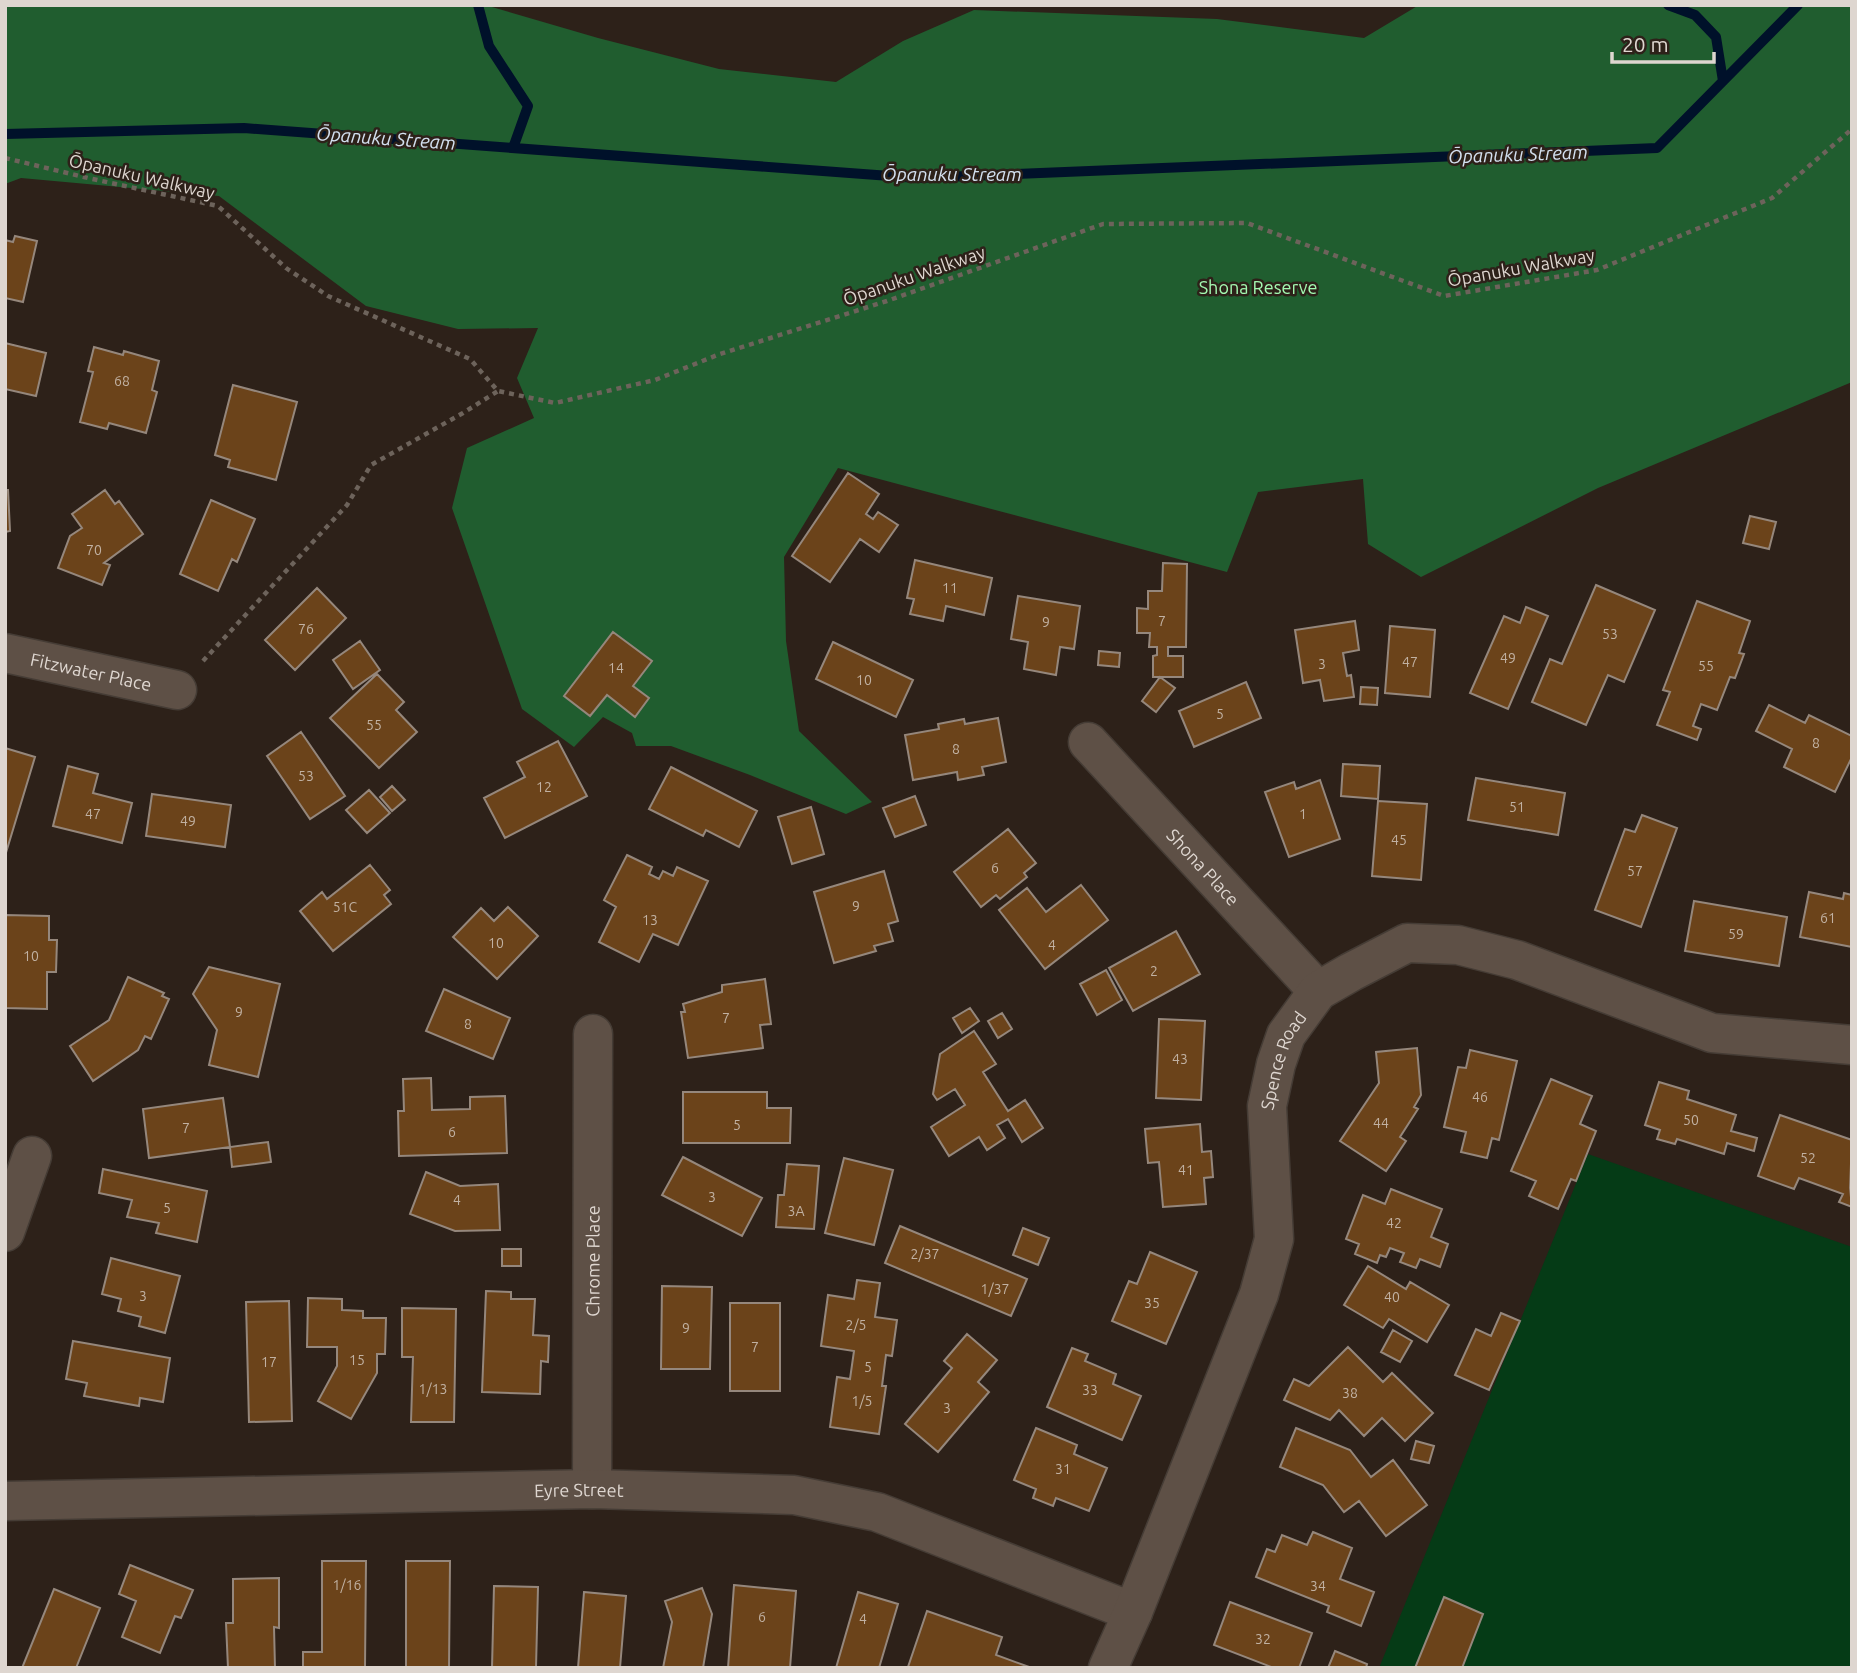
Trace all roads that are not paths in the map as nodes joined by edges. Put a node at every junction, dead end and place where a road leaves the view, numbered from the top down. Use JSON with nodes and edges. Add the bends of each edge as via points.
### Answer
{"nodes":[{"id":1,"x":5,"y":653,"type":"edge"},
{"id":2,"x":177,"y":690,"type":"dead end"},
{"id":3,"x":1088,"y":742,"type":"dead end"},
{"id":4,"x":1318,"y":991,"type":"junction"},
{"id":5,"x":593,"y":1034,"type":"dead end"},
{"id":6,"x":1852,"y":1045,"type":"edge"},
{"id":7,"x":32,"y":1156,"type":"dead end"},
{"id":8,"x":5,"y":1232,"type":"edge"},
{"id":9,"x":592,"y":1489,"type":"junction"},
{"id":10,"x":5,"y":1501,"type":"edge"},
{"id":11,"x":1133,"y":1612,"type":"junction"},
{"id":12,"x":1108,"y":1668,"type":"edge"}],
"edges":[{"from":1,"to":2,"type":"street","name":"Fitzwater Place"},
{"from":3,"to":4,"type":"street","name":"Shona Place"},
{"from":4,"to":6,"type":"street","name":"Spence Road","via":[[1407,943],[1458,945],[1517,960],[1712,1033]]},
{"from":4,"to":11,"type":"street","name":"Spence Road","via":[[1286,1035],[1267,1106],[1274,1239],[1259,1294]]},
{"from":5,"to":9,"type":"street","name":"Chrome Place"},
{"from":7,"to":8,"type":"street"},
{"from":9,"to":10,"type":"street","name":"Eyre Street"},
{"from":9,"to":11,"type":"street","name":"Eyre Street","via":[[794,1495],[877,1512]]},
{"from":11,"to":12,"type":"street","name":"Spence Road"}]}
